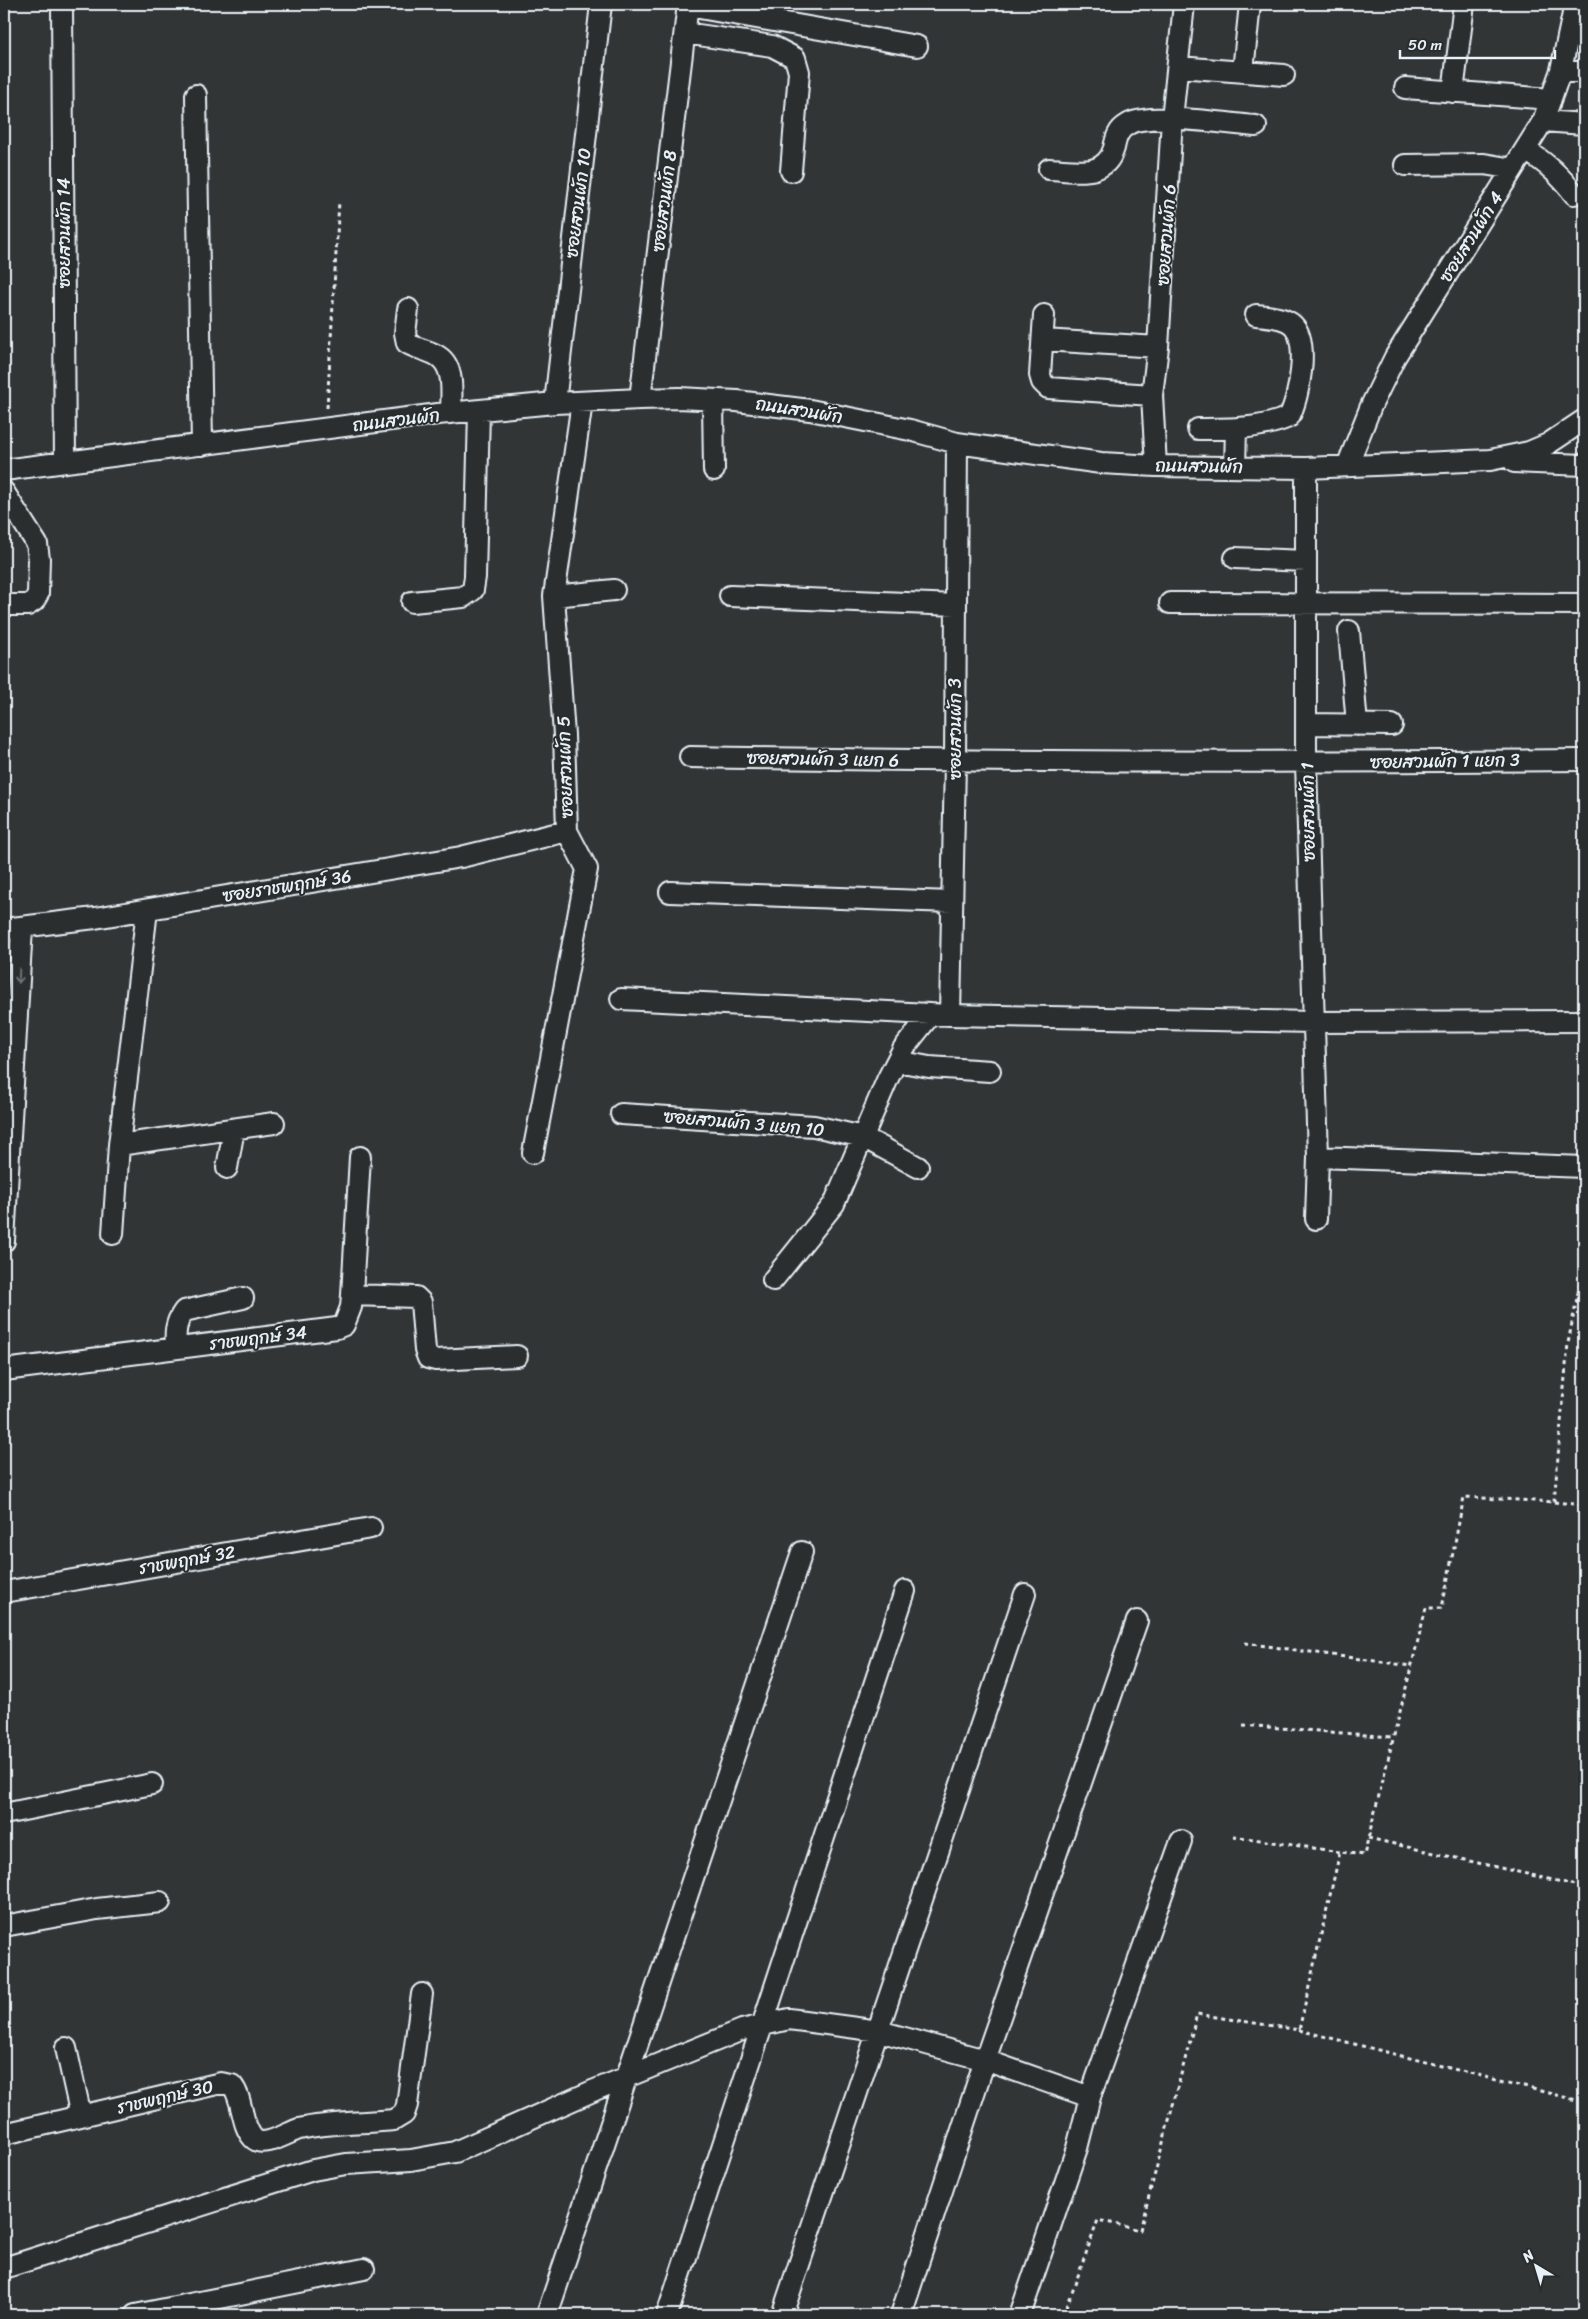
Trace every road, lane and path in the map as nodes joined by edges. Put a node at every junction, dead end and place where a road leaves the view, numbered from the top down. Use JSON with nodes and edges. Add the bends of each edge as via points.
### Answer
{"nodes":[{"id":1,"x":62,"y":4,"type":"edge"},
{"id":2,"x":600,"y":4,"type":"edge"},
{"id":3,"x":1184,"y":4,"type":"edge"},
{"id":4,"x":1250,"y":4,"type":"edge"},
{"id":5,"x":1464,"y":4,"type":"edge"},
{"id":6,"x":1575,"y":4,"type":"edge"},
{"id":7,"x":688,"y":5,"type":"edge"},
{"id":8,"x":685,"y":33,"type":"junction"},
{"id":9,"x":917,"y":46,"type":"dead end"},
{"id":10,"x":1178,"y":67,"type":"junction"},
{"id":11,"x":1561,"y":70,"type":"junction"},
{"id":12,"x":1243,"y":71,"type":"junction"},
{"id":13,"x":1584,"y":72,"type":"edge"},
{"id":14,"x":1284,"y":75,"type":"dead end"},
{"id":15,"x":1405,"y":88,"type":"dead end"},
{"id":16,"x":1453,"y":92,"type":"junction"},
{"id":17,"x":196,"y":94,"type":"dead end"},
{"id":18,"x":1551,"y":99,"type":"junction"},
{"id":19,"x":1172,"y":120,"type":"junction"},
{"id":20,"x":1543,"y":121,"type":"junction"},
{"id":21,"x":1584,"y":124,"type":"edge"},
{"id":22,"x":1256,"y":126,"type":"dead end"},
{"id":23,"x":1526,"y":150,"type":"junction"},
{"id":24,"x":1406,"y":165,"type":"dead end"},
{"id":25,"x":1049,"y":169,"type":"dead end"},
{"id":26,"x":1513,"y":169,"type":"junction"},
{"id":27,"x":791,"y":171,"type":"dead end"},
{"id":28,"x":1574,"y":194,"type":"dead end"},
{"id":29,"x":339,"y":201,"type":"dead end"},
{"id":30,"x":408,"y":308,"type":"dead end"},
{"id":31,"x":1044,"y":315,"type":"dead end"},
{"id":32,"x":1256,"y":315,"type":"dead end"},
{"id":33,"x":1042,"y":340,"type":"junction"},
{"id":34,"x":1158,"y":347,"type":"junction"},
{"id":35,"x":1152,"y":396,"type":"junction"},
{"id":36,"x":640,"y":399,"type":"junction"},
{"id":37,"x":713,"y":400,"type":"junction"},
{"id":38,"x":582,"y":402,"type":"junction"},
{"id":39,"x":555,"y":403,"type":"junction"},
{"id":40,"x":479,"y":410,"type":"junction"},
{"id":41,"x":451,"y":413,"type":"junction"},
{"id":42,"x":1584,"y":420,"type":"edge"},
{"id":43,"x":325,"y":429,"type":"junction"},
{"id":44,"x":1198,"y":429,"type":"dead end"},
{"id":45,"x":1236,"y":430,"type":"junction"},
{"id":46,"x":957,"y":442,"type":"junction"},
{"id":47,"x":202,"y":445,"type":"junction"},
{"id":48,"x":1490,"y":460,"type":"junction"},
{"id":49,"x":65,"y":462,"type":"junction"},
{"id":50,"x":1348,"y":464,"type":"junction"},
{"id":51,"x":1584,"y":465,"type":"edge"},
{"id":52,"x":1156,"y":466,"type":"junction"},
{"id":53,"x":1235,"y":467,"type":"junction"},
{"id":54,"x":1306,"y":468,"type":"junction"},
{"id":55,"x":4,"y":470,"type":"edge"},
{"id":56,"x":714,"y":470,"type":"dead end"},
{"id":57,"x":4,"y":492,"type":"edge"},
{"id":58,"x":1235,"y":558,"type":"dead end"},
{"id":59,"x":1306,"y":561,"type":"junction"},
{"id":60,"x":614,"y":590,"type":"dead end"},
{"id":61,"x":554,"y":596,"type":"junction"},
{"id":62,"x":730,"y":596,"type":"dead end"},
{"id":63,"x":412,"y":602,"type":"dead end"},
{"id":64,"x":1306,"y":602,"type":"junction"},
{"id":65,"x":1170,"y":603,"type":"dead end"},
{"id":66,"x":1584,"y":604,"type":"edge"},
{"id":67,"x":956,"y":605,"type":"junction"},
{"id":68,"x":8,"y":606,"type":"dead end"},
{"id":69,"x":1349,"y":632,"type":"dead end"},
{"id":70,"x":1306,"y":724,"type":"junction"},
{"id":71,"x":1357,"y":725,"type":"junction"},
{"id":72,"x":1392,"y":725,"type":"dead end"},
{"id":73,"x":690,"y":757,"type":"dead end"},
{"id":74,"x":1584,"y":760,"type":"edge"},
{"id":75,"x":955,"y":762,"type":"junction"},
{"id":76,"x":1306,"y":763,"type":"junction"},
{"id":77,"x":567,"y":831,"type":"junction"},
{"id":78,"x":670,"y":892,"type":"dead end"},
{"id":79,"x":952,"y":902,"type":"junction"},
{"id":80,"x":147,"y":910,"type":"junction"},
{"id":81,"x":13,"y":928,"type":"edge"},
{"id":82,"x":621,"y":1000,"type":"dead end"},
{"id":83,"x":941,"y":1015,"type":"junction"},
{"id":84,"x":1584,"y":1021,"type":"edge"},
{"id":85,"x":1313,"y":1022,"type":"junction"},
{"id":86,"x":897,"y":1061,"type":"junction"},
{"id":87,"x":990,"y":1071,"type":"dead end"},
{"id":88,"x":622,"y":1114,"type":"dead end"},
{"id":89,"x":274,"y":1123,"type":"dead end"},
{"id":90,"x":234,"y":1129,"type":"junction"},
{"id":91,"x":863,"y":1137,"type":"junction"},
{"id":92,"x":119,"y":1145,"type":"junction"},
{"id":93,"x":533,"y":1153,"type":"dead end"},
{"id":94,"x":360,"y":1157,"type":"dead end"},
{"id":95,"x":1318,"y":1157,"type":"junction"},
{"id":96,"x":1584,"y":1167,"type":"edge"},
{"id":97,"x":227,"y":1168,"type":"dead end"},
{"id":98,"x":918,"y":1168,"type":"dead end"},
{"id":99,"x":1316,"y":1219,"type":"dead end"},
{"id":100,"x":113,"y":1234,"type":"dead end"},
{"id":101,"x":4,"y":1241,"type":"edge"},
{"id":102,"x":1584,"y":1263,"type":"edge"},
{"id":103,"x":773,"y":1280,"type":"dead end"},
{"id":104,"x":352,"y":1296,"type":"junction"},
{"id":105,"x":242,"y":1298,"type":"dead end"},
{"id":106,"x":176,"y":1348,"type":"junction"},
{"id":107,"x":516,"y":1356,"type":"dead end"},
{"id":108,"x":4,"y":1370,"type":"edge"},
{"id":109,"x":1554,"y":1502,"type":"junction"},
{"id":110,"x":1584,"y":1505,"type":"edge"},
{"id":111,"x":371,"y":1528,"type":"dead end"},
{"id":112,"x":802,"y":1552,"type":"dead end"},
{"id":113,"x":905,"y":1591,"type":"dead end"},
{"id":114,"x":4,"y":1592,"type":"edge"},
{"id":115,"x":1025,"y":1594,"type":"dead end"},
{"id":116,"x":1137,"y":1621,"type":"dead end"},
{"id":117,"x":1245,"y":1643,"type":"dead end"},
{"id":118,"x":1411,"y":1666,"type":"junction"},
{"id":119,"x":1243,"y":1725,"type":"dead end"},
{"id":120,"x":1392,"y":1737,"type":"junction"},
{"id":121,"x":152,"y":1784,"type":"dead end"},
{"id":122,"x":4,"y":1814,"type":"edge"},
{"id":123,"x":1233,"y":1836,"type":"dead end"},
{"id":124,"x":1368,"y":1838,"type":"junction"},
{"id":125,"x":1181,"y":1841,"type":"dead end"},
{"id":126,"x":1340,"y":1852,"type":"junction"},
{"id":127,"x":1584,"y":1887,"type":"edge"},
{"id":128,"x":160,"y":1902,"type":"dead end"},
{"id":129,"x":4,"y":1926,"type":"edge"},
{"id":130,"x":422,"y":1994,"type":"dead end"},
{"id":131,"x":763,"y":2024,"type":"junction"},
{"id":132,"x":1299,"y":2030,"type":"junction"},
{"id":133,"x":879,"y":2031,"type":"junction"},
{"id":134,"x":66,"y":2048,"type":"dead end"},
{"id":135,"x":985,"y":2060,"type":"junction"},
{"id":136,"x":628,"y":2077,"type":"junction"},
{"id":137,"x":1090,"y":2097,"type":"junction"},
{"id":138,"x":1584,"y":2102,"type":"edge"},
{"id":139,"x":81,"y":2116,"type":"junction"},
{"id":140,"x":4,"y":2134,"type":"edge"},
{"id":141,"x":4,"y":2268,"type":"edge"},
{"id":142,"x":364,"y":2269,"type":"dead end"},
{"id":143,"x":218,"y":2307,"type":"edge"},
{"id":144,"x":135,"y":2315,"type":"edge"},
{"id":145,"x":547,"y":2315,"type":"edge"},
{"id":146,"x":667,"y":2315,"type":"edge"},
{"id":147,"x":782,"y":2315,"type":"edge"},
{"id":148,"x":901,"y":2315,"type":"edge"},
{"id":149,"x":1020,"y":2315,"type":"edge"},
{"id":150,"x":1064,"y":2315,"type":"edge"}],
"edges":[{"from":1,"to":49,"type":"street","name":"ซอยสวนผัก 14"},
{"from":2,"to":39,"type":"street","name":"ซอยสวนผัก 10"},
{"from":3,"to":10,"type":"street","name":"ซอยสวนผัก 6"},
{"from":4,"to":12,"type":"street"},
{"from":5,"to":16,"type":"street"},
{"from":6,"to":11,"type":"street","name":"ซอยสวนผัก 4"},
{"from":7,"to":8,"type":"street","name":"ซอยสวนผัก 8"},
{"from":7,"to":9,"type":"street"},
{"from":8,"to":27,"type":"street","via":[[772,46],[795,58],[799,72]]},
{"from":8,"to":36,"type":"street","name":"ซอยสวนผัก 8"},
{"from":10,"to":12,"type":"street"},
{"from":10,"to":19,"type":"street","name":"ซอยสวนผัก 6"},
{"from":11,"to":13,"type":"street"},
{"from":11,"to":18,"type":"street","name":"ซอยสวนผัก 4"},
{"from":12,"to":14,"type":"street"},
{"from":15,"to":16,"type":"street"},
{"from":16,"to":18,"type":"street"},
{"from":17,"to":47,"type":"street"},
{"from":18,"to":20,"type":"street","name":"ซอยสวนผัก 4"},
{"from":19,"to":22,"type":"street"},
{"from":19,"to":25,"type":"street","via":[[1145,119],[1127,124],[1118,133],[1112,154],[1103,166],[1091,171]]},
{"from":19,"to":34,"type":"street","name":"ซอยสวนผัก 6"},
{"from":20,"to":21,"type":"street"},
{"from":20,"to":23,"type":"street","name":"ซอยสวนผัก 4"},
{"from":23,"to":26,"type":"street","name":"ซอยสวนผัก 4"},
{"from":23,"to":28,"type":"street","via":[[1548,164]]},
{"from":24,"to":26,"type":"street","via":[[1484,164]]},
{"from":26,"to":50,"type":"street","name":"ซอยสวนผัก 4","via":[[1395,357]]},
{"from":29,"to":43,"type":"path"},
{"from":30,"to":41,"type":"street","via":[[405,333],[408,343],[439,356],[450,374]]},
{"from":31,"to":33,"type":"street"},
{"from":32,"to":45,"type":"street","via":[[1292,324],[1301,337],[1296,404],[1290,417]]},
{"from":33,"to":34,"type":"street"},
{"from":33,"to":35,"type":"street","via":[[1040,375],[1048,388]]},
{"from":34,"to":35,"type":"street","name":"ซอยสวนผัก 6"},
{"from":35,"to":52,"type":"street","name":"ซอยสวนผัก 6"},
{"from":36,"to":37,"type":"street","name":"ถนนสวนผัก"},
{"from":36,"to":38,"type":"street","name":"ถนนสวนผัก"},
{"from":37,"to":46,"type":"street","name":"ถนนสวนผัก","via":[[810,410]]},
{"from":37,"to":56,"type":"street"},
{"from":38,"to":39,"type":"street","name":"ถนนสวนผัก"},
{"from":38,"to":61,"type":"street","name":"ซอยสวนผัก 5"},
{"from":39,"to":40,"type":"street","name":"ถนนสวนผัก"},
{"from":40,"to":41,"type":"street","name":"ถนนสวนผัก"},
{"from":40,"to":63,"type":"street","via":[[473,590],[463,597]]},
{"from":41,"to":43,"type":"street","name":"ถนนสวนผัก"},
{"from":42,"to":48,"type":"street","name":"ถนนสวนผัก","via":[[1548,444],[1529,452]]},
{"from":43,"to":47,"type":"street","name":"ถนนสวนผัก"},
{"from":44,"to":45,"type":"street"},
{"from":45,"to":53,"type":"street"},
{"from":46,"to":52,"type":"street","name":"ถนนสวนผัก","via":[[1101,464]]},
{"from":46,"to":67,"type":"street","name":"ซอยสวนผัก 3"},
{"from":47,"to":49,"type":"street","name":"ถนนสวนผัก"},
{"from":48,"to":50,"type":"street","name":"ถนนสวนผัก"},
{"from":48,"to":51,"type":"street"},
{"from":49,"to":55,"type":"street","name":"ถนนสวนผัก"},
{"from":50,"to":54,"type":"street","name":"ถนนสวนผัก"},
{"from":52,"to":53,"type":"street","name":"ถนนสวนผัก"},
{"from":53,"to":54,"type":"street","name":"ถนนสวนผัก"},
{"from":54,"to":59,"type":"street","name":"ซอยสวนผัก 1"},
{"from":57,"to":68,"type":"street","via":[[37,544],[39,560],[38,594],[34,601],[28,605]]},
{"from":58,"to":59,"type":"street"},
{"from":59,"to":64,"type":"street","name":"ซอยสวนผัก 1"},
{"from":60,"to":61,"type":"street"},
{"from":61,"to":77,"type":"street","name":"ซอยสวนผัก 5"},
{"from":62,"to":67,"type":"street"},
{"from":64,"to":65,"type":"street"},
{"from":64,"to":66,"type":"street"},
{"from":64,"to":70,"type":"street","name":"ซอยสวนผัก 1"},
{"from":67,"to":75,"type":"street","name":"ซอยสวนผัก 3"},
{"from":69,"to":71,"type":"street"},
{"from":70,"to":71,"type":"street"},
{"from":70,"to":76,"type":"street","name":"ซอยสวนผัก 1"},
{"from":71,"to":72,"type":"street"},
{"from":73,"to":75,"type":"street","name":"ซอยสวนผัก 3 แยก 6"},
{"from":74,"to":76,"type":"street","name":"ซอยสวนผัก 1 แยก 3"},
{"from":75,"to":76,"type":"street","name":"ซอยสวนผัก 3 แยก 6"},
{"from":75,"to":79,"type":"street","name":"ซอยสวนผัก 3"},
{"from":76,"to":85,"type":"street","name":"ซอยสวนผัก 1"},
{"from":77,"to":80,"type":"street","name":"ซอยราชพฤกษ์ 36","via":[[461,857]]},
{"from":77,"to":93,"type":"street","name":"ซอยสวนผัก 5","via":[[587,869]]},
{"from":78,"to":79,"type":"street"},
{"from":79,"to":83,"type":"street","name":"ซอยสวนผัก 3"},
{"from":80,"to":81,"type":"street","name":"ซอยราชพฤกษ์ 36"},
{"from":80,"to":92,"type":"street"},
{"from":81,"to":101,"type":"street","one_way":true},
{"from":82,"to":83,"type":"street"},
{"from":83,"to":85,"type":"street"},
{"from":83,"to":86,"type":"street","via":[[903,1049]]},
{"from":84,"to":85,"type":"street"},
{"from":85,"to":95,"type":"street","name":"ซอยสวนผัก 1"},
{"from":86,"to":87,"type":"street"},
{"from":86,"to":91,"type":"street"},
{"from":88,"to":91,"type":"street","name":"ซอยสวนผัก 3 แยก 10","via":[[814,1126]]},
{"from":89,"to":90,"type":"street"},
{"from":90,"to":92,"type":"street"},
{"from":90,"to":97,"type":"street"},
{"from":91,"to":98,"type":"street","name":"ซอยสวนผัก 3 แยก 10"},
{"from":91,"to":103,"type":"street","via":[[834,1204]]},
{"from":92,"to":100,"type":"street"},
{"from":94,"to":104,"type":"street","name":"ราชพฤกษ์ 34"},
{"from":95,"to":96,"type":"street"},
{"from":95,"to":99,"type":"street","name":"ซอยสวนผัก 1"},
{"from":102,"to":109,"type":"path","via":[[1568,1343]]},
{"from":104,"to":106,"type":"street","name":"ราชพฤกษ์ 34","via":[[348,1318],[338,1328]]},
{"from":104,"to":107,"type":"street","via":[[416,1297],[421,1302],[428,1358]]},
{"from":105,"to":106,"type":"street","via":[[184,1310],[176,1326]]},
{"from":106,"to":108,"type":"street","name":"ราชพฤกษ์ 34"},
{"from":109,"to":110,"type":"path"},
{"from":109,"to":118,"type":"path","via":[[1464,1498],[1442,1608],[1426,1608]]},
{"from":111,"to":114,"type":"street","name":"ราชพฤกษ์ 32"},
{"from":112,"to":136,"type":"street"},
{"from":113,"to":131,"type":"street"},
{"from":115,"to":133,"type":"street"},
{"from":116,"to":135,"type":"street"},
{"from":117,"to":118,"type":"path"},
{"from":118,"to":120,"type":"path"},
{"from":119,"to":120,"type":"path"},
{"from":120,"to":124,"type":"path"},
{"from":121,"to":122,"type":"street"},
{"from":123,"to":126,"type":"path"},
{"from":124,"to":126,"type":"path","via":[[1364,1855]]},
{"from":124,"to":127,"type":"path"},
{"from":125,"to":137,"type":"street"},
{"from":126,"to":132,"type":"path"},
{"from":128,"to":129,"type":"street","via":[[97,1909]]},
{"from":130,"to":139,"type":"street","name":"ราชพฤกษ์ 30","via":[[407,2105],[404,2114],[394,2120],[300,2129],[262,2143],[254,2140],[247,2129],[237,2092],[232,2085],[221,2084]]},
{"from":131,"to":133,"type":"street","via":[[789,2019]]},
{"from":131,"to":136,"type":"street"},
{"from":131,"to":146,"type":"street"},
{"from":132,"to":138,"type":"path"},
{"from":132,"to":150,"type":"path","via":[[1197,2014],[1140,2230],[1098,2220]]},
{"from":133,"to":135,"type":"street"},
{"from":133,"to":147,"type":"street"},
{"from":134,"to":139,"type":"street"},
{"from":135,"to":137,"type":"street"},
{"from":135,"to":148,"type":"street"},
{"from":136,"to":141,"type":"street","via":[[455,2152],[314,2170]]},
{"from":136,"to":145,"type":"street"},
{"from":137,"to":149,"type":"street","via":[[1077,2148]]},
{"from":139,"to":140,"type":"street","name":"ราชพฤกษ์ 30"},
{"from":142,"to":143,"type":"street"},
{"from":143,"to":144,"type":"street"}]}
